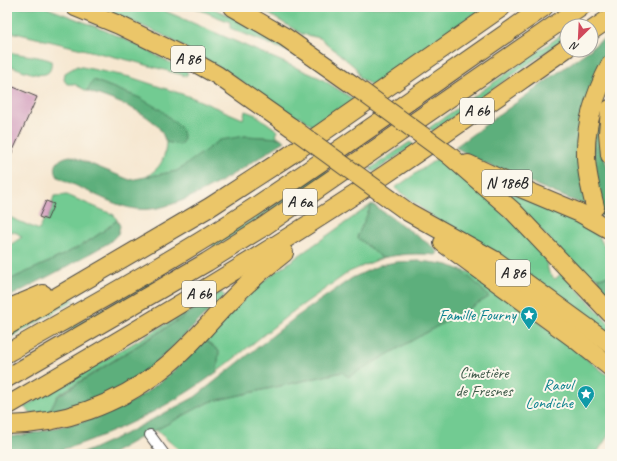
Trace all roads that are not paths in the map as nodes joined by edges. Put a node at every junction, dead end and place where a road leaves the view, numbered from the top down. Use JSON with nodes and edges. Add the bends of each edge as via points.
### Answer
{"nodes":[{"id":1,"x":75,"y":7,"type":"edge"},
{"id":2,"x":233,"y":7,"type":"edge"},
{"id":3,"x":502,"y":7,"type":"edge"},
{"id":4,"x":544,"y":7,"type":"edge"},
{"id":5,"x":581,"y":7,"type":"edge"},
{"id":6,"x":610,"y":18,"type":"edge"},
{"id":7,"x":599,"y":26,"type":"edge"},
{"id":8,"x":559,"y":54,"type":"edge"},
{"id":9,"x":610,"y":65,"type":"edge"},
{"id":10,"x":610,"y":109,"type":"edge"},
{"id":11,"x":610,"y":154,"type":"edge"},
{"id":12,"x":449,"y":155,"type":"junction"},
{"id":13,"x":386,"y":174,"type":"junction"},
{"id":14,"x":595,"y":207,"type":"dead end"},
{"id":15,"x":408,"y":212,"type":"junction"},
{"id":16,"x":610,"y":230,"type":"edge"},
{"id":17,"x":135,"y":251,"type":"junction"},
{"id":18,"x":7,"y":309,"type":"edge"},
{"id":19,"x":610,"y":313,"type":"edge"},
{"id":20,"x":7,"y":326,"type":"edge"},
{"id":21,"x":610,"y":344,"type":"edge"},
{"id":22,"x":7,"y":354,"type":"edge"},
{"id":23,"x":610,"y":367,"type":"edge"},
{"id":24,"x":7,"y":378,"type":"edge"},
{"id":25,"x":7,"y":406,"type":"edge"},
{"id":26,"x":7,"y":425,"type":"edge"},
{"id":27,"x":150,"y":435,"type":"dead end"},
{"id":28,"x":164,"y":454,"type":"edge"}],
"edges":[{"from":1,"to":15,"type":"highway","number":"A 86","bridge":true,"via":[[184,56],[217,75]]},
{"from":2,"to":12,"type":"highway","number":"A 86","bridge":true,"via":[[280,34]]},
{"from":3,"to":17,"type":"highway","via":[[290,155],[210,207]]},
{"from":4,"to":22,"type":"highway","number":"A 6a","via":[[252,208],[194,245]]},
{"from":5,"to":24,"type":"highway","number":"A 6a","via":[[263,227]]},
{"from":6,"to":7,"type":"highway"},
{"from":8,"to":13,"type":"highway","number":"A 6b"},
{"from":9,"to":14,"type":"highway","via":[[593,105],[588,130],[588,179]]},
{"from":10,"to":11,"type":"highway"},
{"from":12,"to":16,"type":"highway","number":"N 186B","via":[[580,213]]},
{"from":12,"to":19,"type":"highway","number":"A 86","via":[[516,215]]},
{"from":13,"to":25,"type":"highway","number":"A 6b","via":[[203,292]]},
{"from":13,"to":26,"type":"highway","via":[[266,266],[176,357],[147,381],[96,408],[59,420]]},
{"from":15,"to":21,"type":"highway","number":"A 86","via":[[496,261]]},
{"from":15,"to":23,"type":"highway","via":[[425,230]]},
{"from":17,"to":18,"type":"highway"},
{"from":17,"to":20,"type":"highway"},
{"from":27,"to":28,"type":"street"}]}
